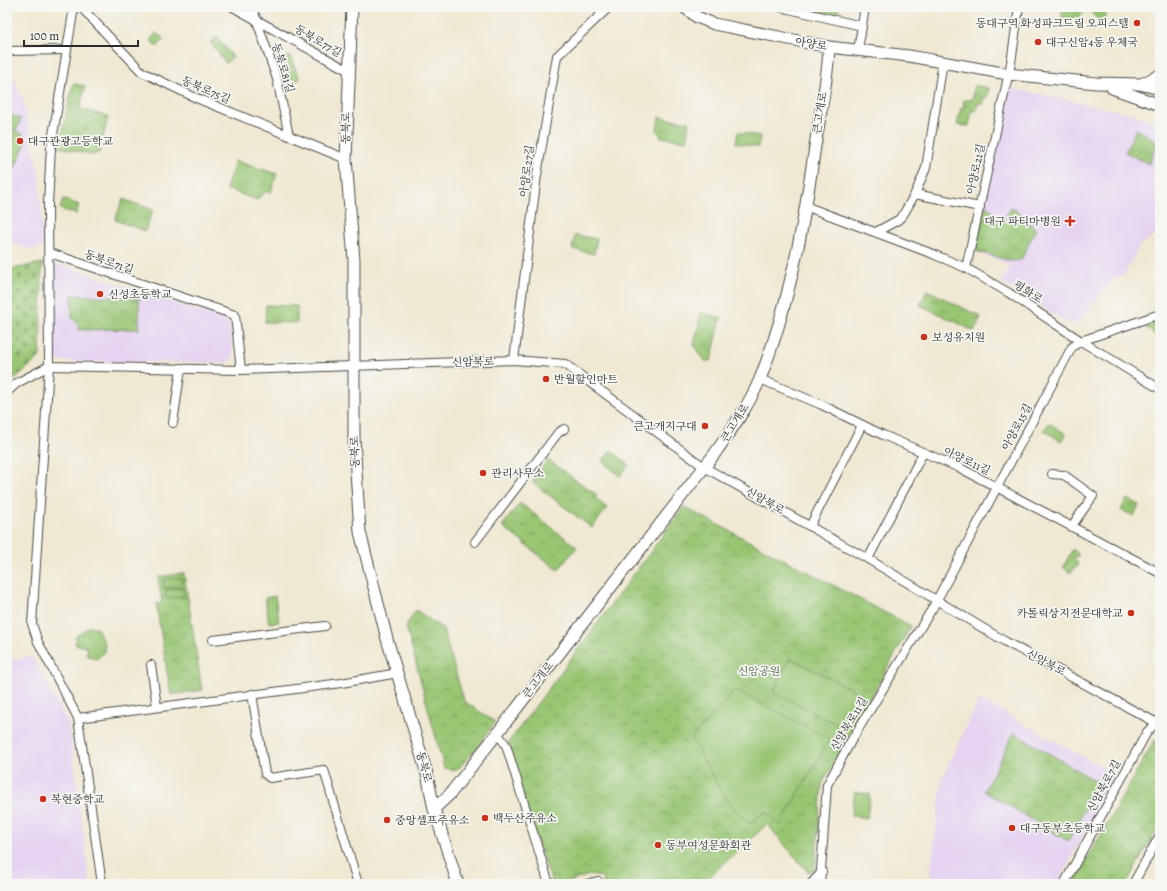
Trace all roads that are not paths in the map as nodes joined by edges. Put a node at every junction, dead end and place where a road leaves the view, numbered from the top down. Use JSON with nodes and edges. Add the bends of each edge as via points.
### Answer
{"nodes":[{"id":1,"x":74,"y":7,"type":"edge"},
{"id":2,"x":81,"y":7,"type":"edge"},
{"id":3,"x":233,"y":7,"type":"edge"},
{"id":4,"x":252,"y":7,"type":"edge"},
{"id":5,"x":352,"y":7,"type":"edge"},
{"id":6,"x":609,"y":7,"type":"edge"},
{"id":7,"x":684,"y":7,"type":"edge"},
{"id":8,"x":780,"y":7,"type":"edge"},
{"id":9,"x":866,"y":7,"type":"edge"},
{"id":10,"x":1019,"y":7,"type":"edge"},
{"id":11,"x":255,"y":17,"type":"junction"},
{"id":12,"x":862,"y":26,"type":"junction"},
{"id":13,"x":829,"y":47,"type":"junction"},
{"id":14,"x":66,"y":50,"type":"junction"},
{"id":15,"x":858,"y":50,"type":"junction"},
{"id":16,"x":7,"y":51,"type":"edge"},
{"id":17,"x":943,"y":62,"type":"junction"},
{"id":18,"x":349,"y":71,"type":"junction"},
{"id":19,"x":1160,"y":72,"type":"edge"},
{"id":20,"x":1008,"y":74,"type":"junction"},
{"id":21,"x":1151,"y":80,"type":"edge"},
{"id":22,"x":1096,"y":83,"type":"junction"},
{"id":23,"x":1121,"y":84,"type":"junction"},
{"id":24,"x":1160,"y":89,"type":"edge"},
{"id":25,"x":1160,"y":97,"type":"edge"},
{"id":26,"x":1160,"y":106,"type":"edge"},
{"id":27,"x":289,"y":136,"type":"junction"},
{"id":28,"x":346,"y":159,"type":"junction"},
{"id":29,"x":915,"y":194,"type":"junction"},
{"id":30,"x":805,"y":206,"type":"junction"},
{"id":31,"x":980,"y":207,"type":"junction"},
{"id":32,"x":876,"y":232,"type":"junction"},
{"id":33,"x":50,"y":253,"type":"junction"},
{"id":34,"x":966,"y":268,"type":"junction"},
{"id":35,"x":1160,"y":314,"type":"edge"},
{"id":36,"x":1081,"y":342,"type":"junction"},
{"id":37,"x":514,"y":360,"type":"junction"},
{"id":38,"x":49,"y":366,"type":"junction"},
{"id":39,"x":355,"y":367,"type":"junction"},
{"id":40,"x":181,"y":368,"type":"junction"},
{"id":41,"x":240,"y":370,"type":"junction"},
{"id":42,"x":760,"y":379,"type":"junction"},
{"id":43,"x":1160,"y":389,"type":"edge"},
{"id":44,"x":7,"y":392,"type":"edge"},
{"id":45,"x":174,"y":423,"type":"dead end"},
{"id":46,"x":862,"y":425,"type":"junction"},
{"id":47,"x":564,"y":429,"type":"dead end"},
{"id":48,"x":923,"y":453,"type":"junction"},
{"id":49,"x":704,"y":467,"type":"junction"},
{"id":50,"x":1052,"y":474,"type":"dead end"},
{"id":51,"x":997,"y":487,"type":"junction"},
{"id":52,"x":810,"y":526,"type":"junction"},
{"id":53,"x":1071,"y":526,"type":"junction"},
{"id":54,"x":476,"y":542,"type":"dead end"},
{"id":55,"x":868,"y":559,"type":"junction"},
{"id":56,"x":1160,"y":573,"type":"edge"},
{"id":57,"x":935,"y":599,"type":"junction"},
{"id":58,"x":325,"y":626,"type":"dead end"},
{"id":59,"x":213,"y":640,"type":"dead end"},
{"id":60,"x":151,"y":665,"type":"dead end"},
{"id":61,"x":398,"y":673,"type":"junction"},
{"id":62,"x":252,"y":694,"type":"junction"},
{"id":63,"x":157,"y":707,"type":"junction"},
{"id":64,"x":78,"y":718,"type":"junction"},
{"id":65,"x":1159,"y":722,"type":"edge"},
{"id":66,"x":497,"y":733,"type":"junction"},
{"id":67,"x":434,"y":809,"type":"junction"},
{"id":68,"x":1158,"y":839,"type":"edge"},
{"id":69,"x":822,"y":872,"type":"junction"},
{"id":70,"x":598,"y":883,"type":"edge"},
{"id":71,"x":102,"y":884,"type":"edge"},
{"id":72,"x":358,"y":884,"type":"edge"},
{"id":73,"x":458,"y":884,"type":"edge"},
{"id":74,"x":549,"y":884,"type":"edge"},
{"id":75,"x":588,"y":884,"type":"edge"},
{"id":76,"x":811,"y":884,"type":"edge"},
{"id":77,"x":820,"y":884,"type":"edge"},
{"id":78,"x":1064,"y":884,"type":"edge"},
{"id":79,"x":1133,"y":884,"type":"edge"}],
"edges":[{"from":1,"to":14,"type":"street"},
{"from":2,"to":27,"type":"street","name":"동북로75길","via":[[142,72],[187,94]]},
{"from":3,"to":11,"type":"street","name":"동북로77길"},
{"from":4,"to":11,"type":"street","name":"동북로81길"},
{"from":5,"to":18,"type":"main road","name":"동북로"},
{"from":6,"to":37,"type":"street","name":"아양로27길","via":[[557,56],[537,175]]},
{"from":7,"to":13,"type":"main road","name":"아양로","via":[[697,17],[714,24]]},
{"from":8,"to":12,"type":"street"},
{"from":9,"to":12,"type":"street"},
{"from":10,"to":20,"type":"street","name":"아양로21길"},
{"from":11,"to":18,"type":"street","name":"동북로77길"},
{"from":11,"to":27,"type":"street","name":"동북로81길","via":[[277,79]]},
{"from":12,"to":15,"type":"street"},
{"from":13,"to":15,"type":"main road","name":"아양로"},
{"from":13,"to":30,"type":"main road","name":"큰고개로"},
{"from":14,"to":16,"type":"street"},
{"from":14,"to":33,"type":"street","via":[[51,147],[48,204]]},
{"from":15,"to":17,"type":"main road","name":"아양로"},
{"from":17,"to":20,"type":"main road","name":"아양로"},
{"from":17,"to":29,"type":"street","via":[[926,168]]},
{"from":18,"to":28,"type":"main road","name":"동북로"},
{"from":19,"to":21,"type":"main road"},
{"from":20,"to":22,"type":"main road","name":"아양로"},
{"from":20,"to":31,"type":"street","name":"아양로21길"},
{"from":21,"to":23,"type":"main road"},
{"from":21,"to":24,"type":"main road"},
{"from":22,"to":23,"type":"main road","name":"아양로"},
{"from":22,"to":26,"type":"main road"},
{"from":23,"to":25,"type":"main road"},
{"from":27,"to":28,"type":"street","name":"동북로75길"},
{"from":28,"to":39,"type":"main road","name":"동북로","via":[[354,260]]},
{"from":29,"to":31,"type":"street"},
{"from":29,"to":32,"type":"street","via":[[898,220]]},
{"from":30,"to":32,"type":"street","name":"평화로"},
{"from":30,"to":42,"type":"main road","name":"큰고개로","via":[[781,313]]},
{"from":31,"to":34,"type":"street","name":"아양로21길"},
{"from":32,"to":34,"type":"street","name":"평화로"},
{"from":33,"to":38,"type":"street"},
{"from":33,"to":41,"type":"street","name":"동북로71길","via":[[236,315]]},
{"from":34,"to":36,"type":"street","name":"평화로","via":[[1035,310]]},
{"from":35,"to":36,"type":"street","name":"아양로15길"},
{"from":36,"to":43,"type":"street","name":"평화로"},
{"from":36,"to":51,"type":"street","name":"아양로15길","via":[[1072,347]]},
{"from":37,"to":39,"type":"street","name":"신암북로","via":[[375,364]]},
{"from":37,"to":49,"type":"street","name":"신암북로","via":[[565,364]]},
{"from":38,"to":40,"type":"street"},
{"from":38,"to":44,"type":"street","via":[[17,383]]},
{"from":38,"to":64,"type":"street","via":[[32,624],[38,642]]},
{"from":39,"to":41,"type":"street"},
{"from":39,"to":61,"type":"main road","name":"동북로","via":[[354,440],[360,532]]},
{"from":40,"to":41,"type":"street"},
{"from":40,"to":45,"type":"street"},
{"from":42,"to":46,"type":"street","name":"아양로11길"},
{"from":42,"to":49,"type":"main road","name":"큰고개로","via":[[732,429]]},
{"from":46,"to":48,"type":"street","name":"아양로11길"},
{"from":46,"to":52,"type":"street"},
{"from":47,"to":54,"type":"street","via":[[558,433]]},
{"from":48,"to":51,"type":"street","name":"아양로11길"},
{"from":48,"to":55,"type":"street"},
{"from":49,"to":52,"type":"street","name":"신암북로"},
{"from":49,"to":66,"type":"main road","name":"큰고개로"},
{"from":50,"to":53,"type":"street","via":[[1064,475],[1093,496]]},
{"from":51,"to":53,"type":"street","name":"아양로11길"},
{"from":51,"to":57,"type":"street","name":"아양로15길"},
{"from":52,"to":55,"type":"street","name":"신암북로"},
{"from":53,"to":56,"type":"street","name":"아양로11길"},
{"from":55,"to":57,"type":"street","name":"신암북로"},
{"from":57,"to":65,"type":"street","name":"신암북로","via":[[1006,642]]},
{"from":57,"to":69,"type":"street","name":"신암북로11길","via":[[932,609],[827,785]]},
{"from":58,"to":59,"type":"street"},
{"from":60,"to":63,"type":"street"},
{"from":61,"to":62,"type":"street"},
{"from":61,"to":67,"type":"main road","name":"동북로","via":[[427,774]]},
{"from":62,"to":63,"type":"street"},
{"from":62,"to":72,"type":"street","via":[[265,774],[270,778],[324,770]]},
{"from":63,"to":64,"type":"street"},
{"from":64,"to":71,"type":"street"},
{"from":65,"to":78,"type":"street","name":"신암북로7길","via":[[1147,732]]},
{"from":66,"to":67,"type":"main road","name":"큰고개로","via":[[450,794]]},
{"from":66,"to":74,"type":"street","via":[[506,744]]},
{"from":67,"to":73,"type":"main road","name":"동북로"},
{"from":68,"to":79,"type":"street"},
{"from":69,"to":76,"type":"street"},
{"from":69,"to":77,"type":"street","name":"신암북로11길"},
{"from":70,"to":75,"type":"street"}]}
